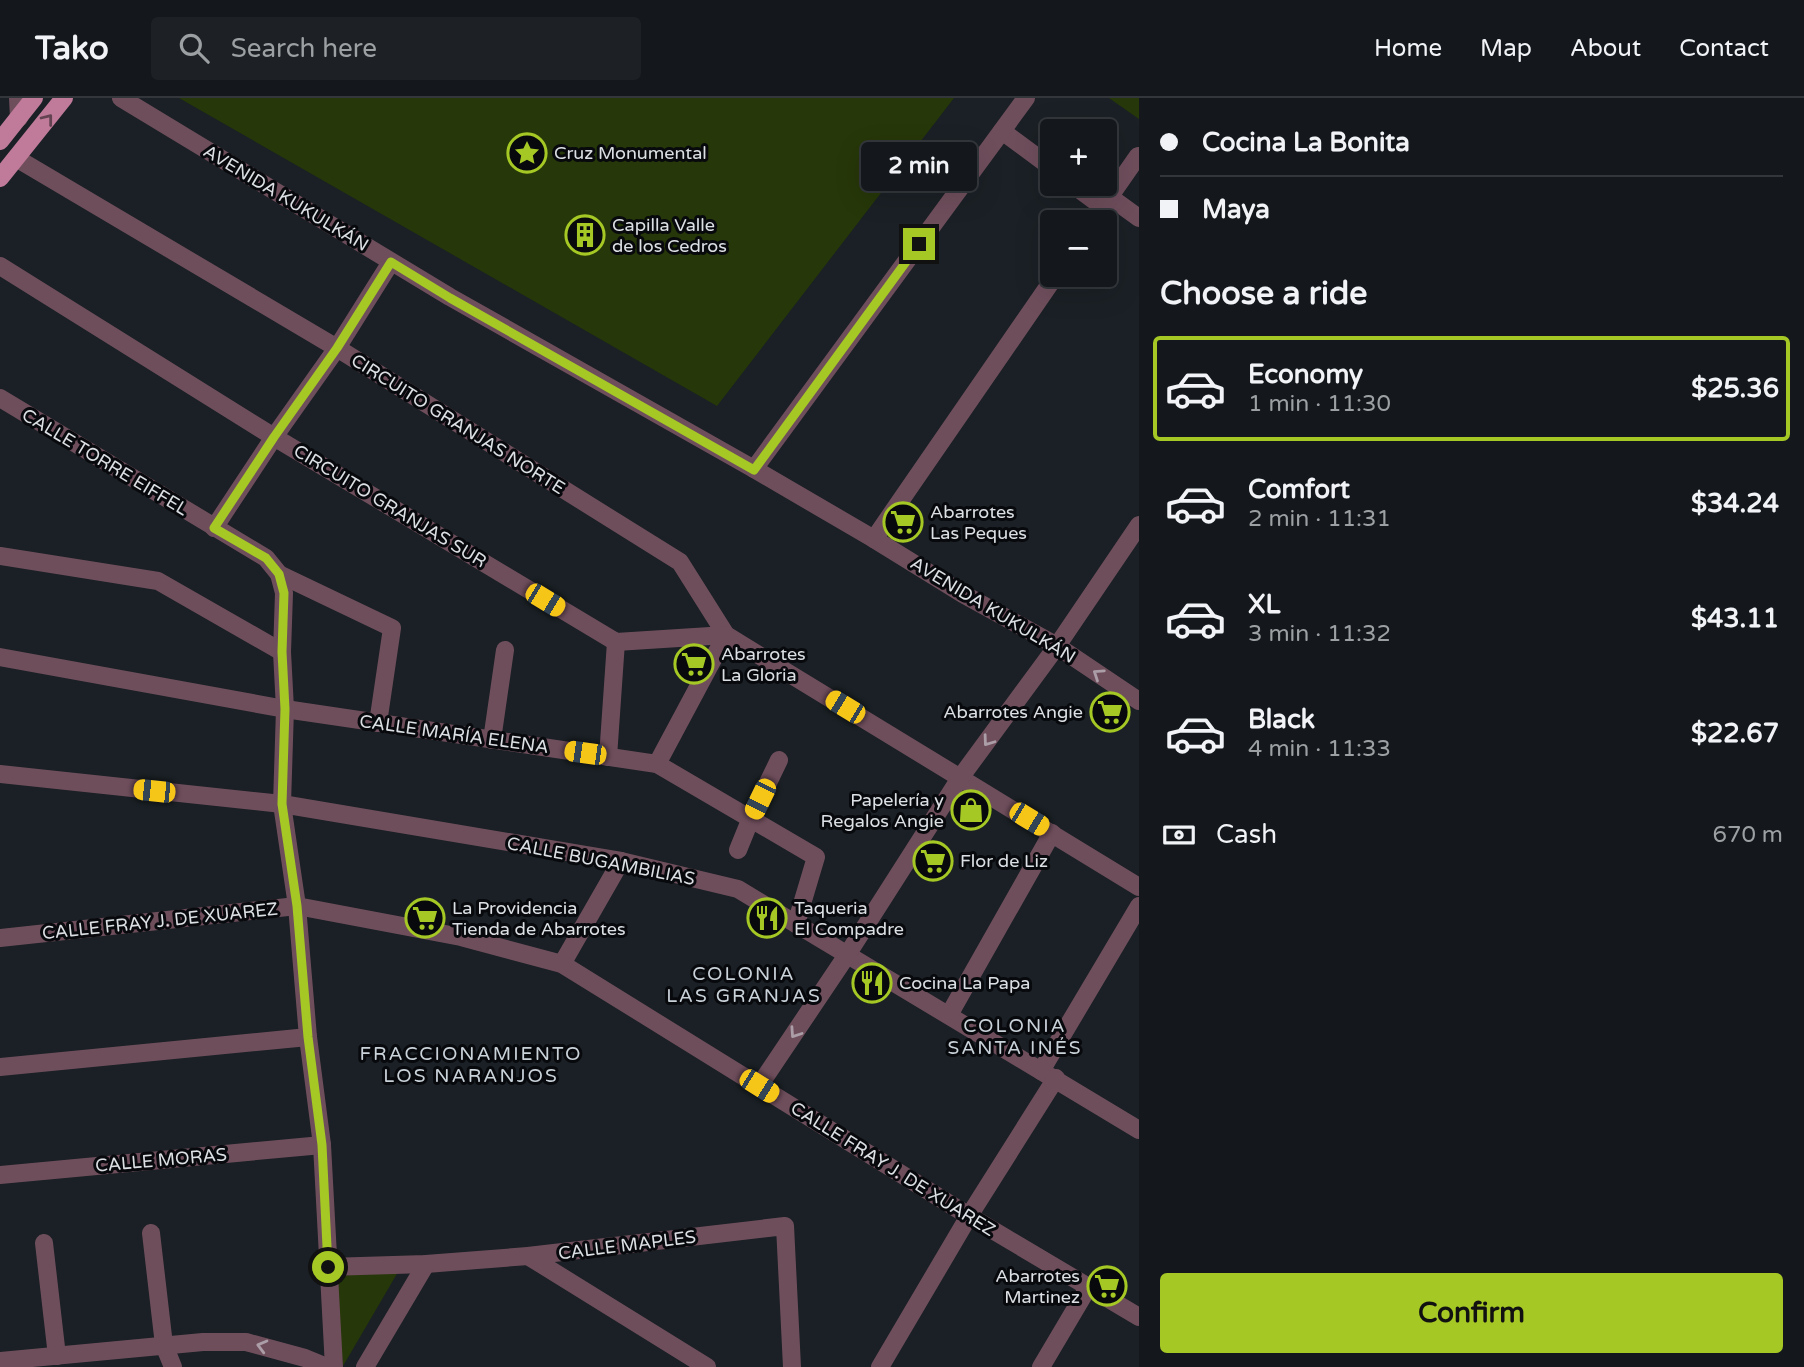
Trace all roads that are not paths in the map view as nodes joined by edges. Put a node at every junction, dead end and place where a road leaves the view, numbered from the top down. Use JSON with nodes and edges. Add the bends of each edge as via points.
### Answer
{"nodes":[{"id":1,"x":18,"y":98,"type":"edge"},
{"id":2,"x":34,"y":98,"type":"edge"},
{"id":3,"x":64,"y":98,"type":"edge"},
{"id":4,"x":121,"y":98,"type":"edge"},
{"id":5,"x":1027,"y":98,"type":"edge"},
{"id":6,"x":19,"y":118,"type":"junction"},
{"id":7,"x":1002,"y":131,"type":"junction"},
{"id":8,"x":0,"y":141,"type":"edge"},
{"id":9,"x":1138,"y":156,"type":"edge"},
{"id":10,"x":16,"y":159,"type":"junction"},
{"id":11,"x":1040,"y":160,"type":"edge"},
{"id":12,"x":0,"y":178,"type":"edge"},
{"id":13,"x":1095,"y":196,"type":"edge"},
{"id":14,"x":1107,"y":202,"type":"junction"},
{"id":15,"x":1101,"y":210,"type":"edge"},
{"id":16,"x":1139,"y":218,"type":"edge"},
{"id":17,"x":391,"y":262,"type":"junction"},
{"id":18,"x":0,"y":266,"type":"edge"},
{"id":19,"x":1048,"y":287,"type":"edge"},
{"id":20,"x":337,"y":348,"type":"junction"},
{"id":21,"x":0,"y":398,"type":"edge"},
{"id":22,"x":274,"y":437,"type":"junction"},
{"id":23,"x":754,"y":470,"type":"junction"},
{"id":24,"x":1139,"y":524,"type":"edge"},
{"id":25,"x":214,"y":528,"type":"junction"},
{"id":26,"x":874,"y":539,"type":"junction"},
{"id":27,"x":0,"y":556,"type":"edge"},
{"id":28,"x":279,"y":574,"type":"junction"},
{"id":29,"x":726,"y":635,"type":"junction"},
{"id":30,"x":617,"y":642,"type":"junction"},
{"id":31,"x":1057,"y":646,"type":"junction"},
{"id":32,"x":505,"y":650,"type":"dead end"},
{"id":33,"x":282,"y":652,"type":"junction"},
{"id":34,"x":0,"y":657,"type":"edge"},
{"id":35,"x":1139,"y":701,"type":"edge"},
{"id":36,"x":285,"y":709,"type":"junction"},
{"id":37,"x":378,"y":723,"type":"junction"},
{"id":38,"x":492,"y":740,"type":"junction"},
{"id":39,"x":608,"y":757,"type":"junction"},
{"id":40,"x":779,"y":761,"type":"dead end"},
{"id":41,"x":657,"y":764,"type":"junction"},
{"id":42,"x":0,"y":774,"type":"edge"},
{"id":43,"x":960,"y":778,"type":"junction"},
{"id":44,"x":282,"y":804,"type":"junction"},
{"id":45,"x":751,"y":818,"type":"junction"},
{"id":46,"x":1052,"y":833,"type":"junction"},
{"id":47,"x":738,"y":850,"type":"dead end"},
{"id":48,"x":621,"y":861,"type":"junction"},
{"id":49,"x":1139,"y":887,"type":"edge"},
{"id":50,"x":297,"y":906,"type":"junction"},
{"id":51,"x":1139,"y":906,"type":"edge"},
{"id":52,"x":796,"y":924,"type":"junction"},
{"id":53,"x":0,"y":939,"type":"edge"},
{"id":54,"x":847,"y":955,"type":"junction"},
{"id":55,"x":562,"y":964,"type":"junction"},
{"id":56,"x":949,"y":1015,"type":"junction"},
{"id":57,"x":308,"y":1037,"type":"junction"},
{"id":58,"x":0,"y":1067,"type":"edge"},
{"id":59,"x":1049,"y":1074,"type":"junction"},
{"id":60,"x":759,"y":1086,"type":"junction"},
{"id":61,"x":1136,"y":1121,"type":"edge"},
{"id":62,"x":322,"y":1145,"type":"junction"},
{"id":63,"x":0,"y":1175,"type":"edge"},
{"id":64,"x":969,"y":1216,"type":"junction"},
{"id":65,"x":152,"y":1233,"type":"dead end"},
{"id":66,"x":44,"y":1243,"type":"dead end"},
{"id":67,"x":528,"y":1256,"type":"junction"},
{"id":68,"x":426,"y":1264,"type":"junction"},
{"id":69,"x":328,"y":1267,"type":"junction"},
{"id":70,"x":1089,"y":1286,"type":"junction"},
{"id":71,"x":1139,"y":1317,"type":"edge"},
{"id":72,"x":164,"y":1345,"type":"junction"},
{"id":73,"x":57,"y":1356,"type":"junction"},
{"id":74,"x":0,"y":1361,"type":"edge"},
{"id":75,"x":173,"y":1367,"type":"edge"},
{"id":76,"x":327,"y":1367,"type":"edge"},
{"id":77,"x":334,"y":1367,"type":"edge"},
{"id":78,"x":365,"y":1367,"type":"edge"},
{"id":79,"x":707,"y":1367,"type":"edge"},
{"id":80,"x":792,"y":1367,"type":"edge"},
{"id":81,"x":880,"y":1367,"type":"edge"},
{"id":82,"x":1041,"y":1367,"type":"edge"}],
"edges":[{"from":1,"to":6,"type":"street"},
{"from":2,"to":6,"type":"main road"},
{"from":10,"to":3,"type":"main road","one_way":true},
{"from":4,"to":17,"type":"street","name":"AVENIDA KUKULKÁN"},
{"from":5,"to":7,"type":"street"},
{"from":6,"to":8,"type":"main road"},
{"from":7,"to":11,"type":"street"},
{"from":7,"to":23,"type":"street"},
{"from":9,"to":14,"type":"street"},
{"from":10,"to":12,"type":"main road"},
{"from":10,"to":20,"type":"street","name":"CIRCUITO GRANJAS NORTE"},
{"from":13,"to":14,"type":"street"},
{"from":14,"to":15,"type":"street"},
{"from":14,"to":16,"type":"street"},
{"from":17,"to":20,"type":"street"},
{"from":17,"to":23,"type":"street","name":"AVENIDA KUKULKÁN"},
{"from":18,"to":22,"type":"street","name":"CIRCUITO GRANJAS SUR"},
{"from":19,"to":26,"type":"street"},
{"from":20,"to":22,"type":"street"},
{"from":20,"to":29,"type":"street","name":"CIRCUITO GRANJAS NORTE","via":[[680,562]]},
{"from":21,"to":25,"type":"street","name":"CALLE TORRE EIFFEL"},
{"from":22,"to":25,"type":"street"},
{"from":22,"to":30,"type":"street","name":"CIRCUITO GRANJAS SUR"},
{"from":23,"to":26,"type":"street","name":"AVENIDA KUKULKÁN"},
{"from":24,"to":31,"type":"street"},
{"from":25,"to":28,"type":"street","name":"CALLE TORRE EIFFEL","via":[[266,558]]},
{"from":26,"to":31,"type":"street","name":"AVENIDA KUKULKÁN"},
{"from":27,"to":33,"type":"street","via":[[158,581]]},
{"from":28,"to":33,"type":"street","via":[[284,593]]},
{"from":28,"to":37,"type":"street","name":"CALLE TORRE EIFFEL","via":[[392,628]]},
{"from":29,"to":30,"type":"street"},
{"from":29,"to":41,"type":"street"},
{"from":29,"to":43,"type":"street"},
{"from":30,"to":39,"type":"street"},
{"from":35,"to":31,"type":"street","name":"AVENIDA KUKULKÁN","one_way":true},
{"from":31,"to":43,"type":"street","one_way":true},
{"from":32,"to":38,"type":"street"},
{"from":33,"to":36,"type":"street"},
{"from":34,"to":36,"type":"street","name":"CALLE MARÍA ELENA"},
{"from":36,"to":37,"type":"street","name":"CALLE MARÍA ELENA"},
{"from":36,"to":44,"type":"street"},
{"from":37,"to":38,"type":"street","name":"CALLE MARÍA ELENA"},
{"from":38,"to":39,"type":"street","name":"CALLE MARÍA ELENA"},
{"from":39,"to":41,"type":"street","name":"CALLE MARÍA ELENA"},
{"from":40,"to":45,"type":"street"},
{"from":41,"to":45,"type":"street","name":"CALLE MARÍA ELENA"},
{"from":42,"to":44,"type":"street","name":"CALLE BUGAMBILIAS"},
{"from":43,"to":46,"type":"street"},
{"from":43,"to":54,"type":"street"},
{"from":44,"to":48,"type":"street","name":"CALLE BUGAMBILIAS"},
{"from":44,"to":50,"type":"street"},
{"from":45,"to":47,"type":"street"},
{"from":45,"to":52,"type":"street","name":"CALLE MARÍA ELENA","via":[[816,857]]},
{"from":46,"to":49,"type":"street"},
{"from":46,"to":56,"type":"street"},
{"from":48,"to":52,"type":"street","name":"CALLE BUGAMBILIAS","via":[[738,889]]},
{"from":48,"to":55,"type":"street"},
{"from":50,"to":53,"type":"street","name":"CALLE FRAY J. DE XUAREZ"},
{"from":50,"to":55,"type":"street","name":"CALLE FRAY J. DE XUAREZ","via":[[461,937]]},
{"from":50,"to":57,"type":"street"},
{"from":51,"to":59,"type":"street"},
{"from":52,"to":54,"type":"street","name":"CALLE BUGAMBILIAS"},
{"from":54,"to":56,"type":"street","name":"CALLE BUGAMBILIAS"},
{"from":54,"to":60,"type":"street","one_way":true},
{"from":55,"to":60,"type":"street","name":"CALLE FRAY J. DE XUAREZ"},
{"from":56,"to":59,"type":"street","name":"CALLE BUGAMBILIAS"},
{"from":57,"to":58,"type":"street"},
{"from":57,"to":62,"type":"street"},
{"from":59,"to":61,"type":"street","name":"CALLE BUGAMBILIAS"},
{"from":59,"to":64,"type":"street"},
{"from":60,"to":64,"type":"street","name":"CALLE FRAY J. DE XUAREZ"},
{"from":62,"to":63,"type":"street","name":"CALLE MORAS"},
{"from":62,"to":69,"type":"street"},
{"from":64,"to":70,"type":"street","name":"CALLE FRAY J. DE XUAREZ"},
{"from":64,"to":81,"type":"street"},
{"from":65,"to":72,"type":"street"},
{"from":66,"to":73,"type":"street"},
{"from":67,"to":68,"type":"street","name":"CALLE MAPLES"},
{"from":67,"to":79,"type":"street"},
{"from":67,"to":80,"type":"street","name":"CALLE MAPLES","via":[[785,1226]]},
{"from":68,"to":69,"type":"street","name":"CALLE MAPLES"},
{"from":68,"to":78,"type":"street"},
{"from":69,"to":77,"type":"street"},
{"from":70,"to":71,"type":"street","name":"CALLE FRAY J. DE XUAREZ"},
{"from":70,"to":82,"type":"street"},
{"from":72,"to":73,"type":"street"},
{"from":72,"to":75,"type":"street"},
{"from":76,"to":72,"type":"street","one_way":true,"via":[[246,1342]]},
{"from":73,"to":74,"type":"street"}]}
